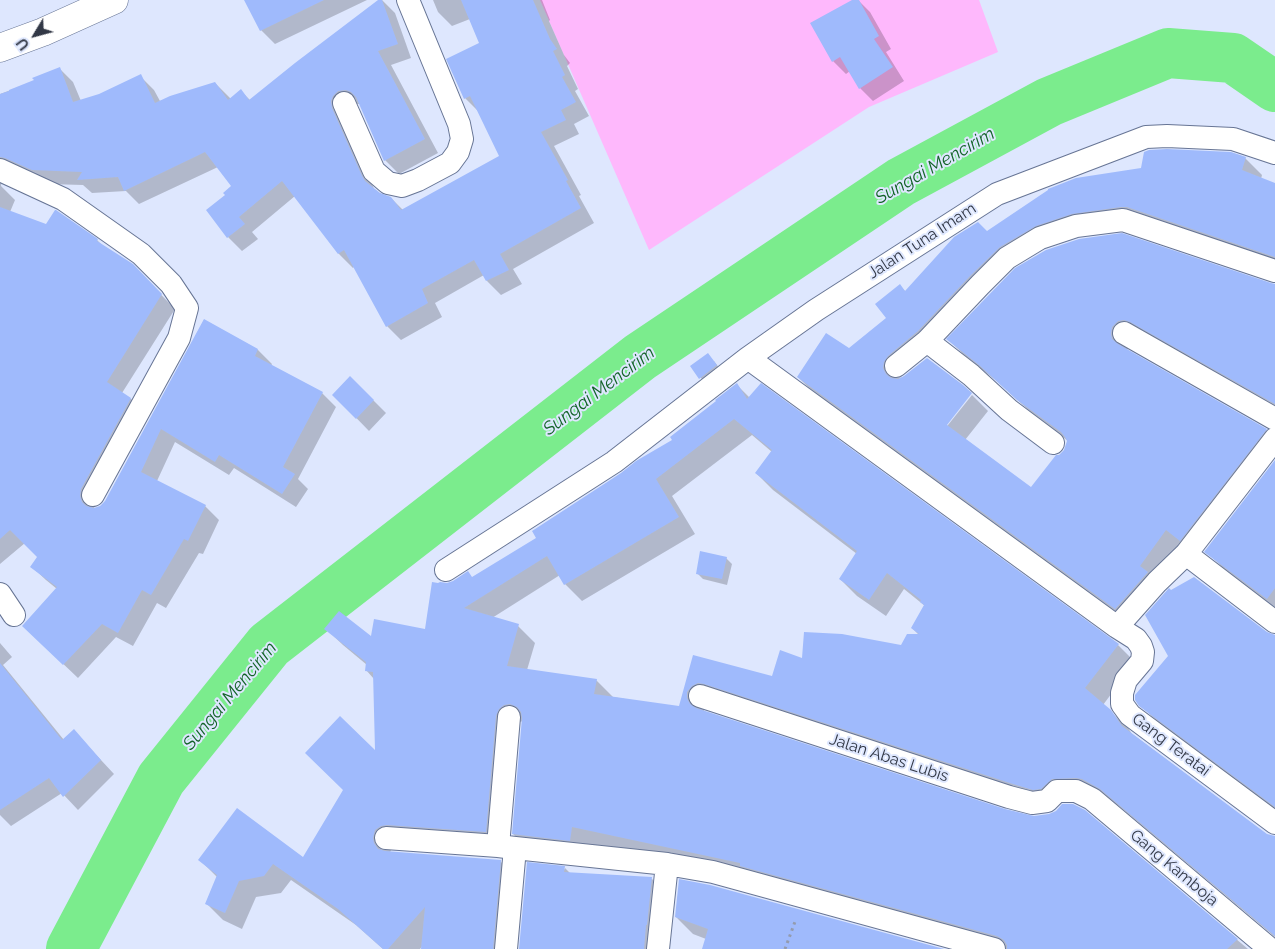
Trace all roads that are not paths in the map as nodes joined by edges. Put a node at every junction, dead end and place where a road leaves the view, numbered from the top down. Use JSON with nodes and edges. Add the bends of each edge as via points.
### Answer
{"nodes":[{"id":1,"x":114,"y":0,"type":"edge"},
{"id":2,"x":408,"y":0,"type":"edge"},
{"id":3,"x":0,"y":48,"type":"edge"},
{"id":4,"x":344,"y":103,"type":"dead end"},
{"id":5,"x":1275,"y":152,"type":"edge"},
{"id":6,"x":0,"y":170,"type":"edge"},
{"id":7,"x":1275,"y":271,"type":"edge"},
{"id":8,"x":1124,"y":333,"type":"dead end"},
{"id":9,"x":927,"y":341,"type":"junction"},
{"id":10,"x":748,"y":358,"type":"junction"},
{"id":11,"x":896,"y":366,"type":"dead end"},
{"id":12,"x":1275,"y":419,"type":"edge"},
{"id":13,"x":1275,"y":439,"type":"edge"},
{"id":14,"x":1053,"y":443,"type":"dead end"},
{"id":15,"x":93,"y":496,"type":"dead end"},
{"id":16,"x":1186,"y":554,"type":"junction"},
{"id":17,"x":446,"y":570,"type":"dead end"},
{"id":18,"x":0,"y":594,"type":"edge"},
{"id":19,"x":14,"y":615,"type":"dead end"},
{"id":20,"x":1275,"y":622,"type":"edge"},
{"id":21,"x":1117,"y":627,"type":"junction"},
{"id":22,"x":700,"y":696,"type":"dead end"},
{"id":23,"x":509,"y":717,"type":"dead end"},
{"id":24,"x":1076,"y":791,"type":"joint"},
{"id":25,"x":1275,"y":823,"type":"edge"},
{"id":26,"x":386,"y":838,"type":"dead end"},
{"id":27,"x":506,"y":847,"type":"junction"},
{"id":28,"x":668,"y":864,"type":"junction"},
{"id":29,"x":506,"y":949,"type":"edge"},
{"id":30,"x":658,"y":949,"type":"edge"},
{"id":31,"x":994,"y":949,"type":"edge"},
{"id":32,"x":1270,"y":949,"type":"edge"}],
"edges":[{"from":1,"to":3,"type":"main road"},
{"from":2,"to":4,"type":"street","via":[[459,124],[462,139],[458,152],[450,163],[418,180],[402,186],[388,183],[374,171]]},
{"from":5,"to":10,"type":"street","name":"Jalan Tuna Imam","via":[[1233,139],[1146,137],[997,194],[816,310]]},
{"from":6,"to":15,"type":"street","via":[[63,199],[141,254],[171,284],[186,308],[179,338]]},
{"from":7,"to":9,"type":"street","via":[[1123,220],[1076,226],[1040,238],[1007,258]]},
{"from":8,"to":12,"type":"street"},
{"from":9,"to":11,"type":"street"},
{"from":9,"to":14,"type":"street"},
{"from":10,"to":17,"type":"street","name":"Jalan Tuna Imam","via":[[614,462]]},
{"from":10,"to":21,"type":"street"},
{"from":13,"to":16,"type":"street"},
{"from":16,"to":20,"type":"street"},
{"from":16,"to":21,"type":"street"},
{"from":18,"to":19,"type":"street"},
{"from":21,"to":25,"type":"street","name":"Gang Teratai","via":[[1136,639],[1143,652],[1142,661],[1126,680],[1122,693],[1122,704],[1130,715]]},
{"from":22,"to":24,"type":"street","name":"Jalan Abas Lubis","via":[[1032,803],[1047,801],[1057,792]]},
{"from":23,"to":27,"type":"street"},
{"from":24,"to":32,"type":"street","name":"Gang Kamboja","via":[[1092,799]]},
{"from":26,"to":27,"type":"street"},
{"from":27,"to":28,"type":"street"},
{"from":27,"to":29,"type":"street"},
{"from":28,"to":30,"type":"street"},
{"from":28,"to":31,"type":"street","via":[[713,872]]}]}
